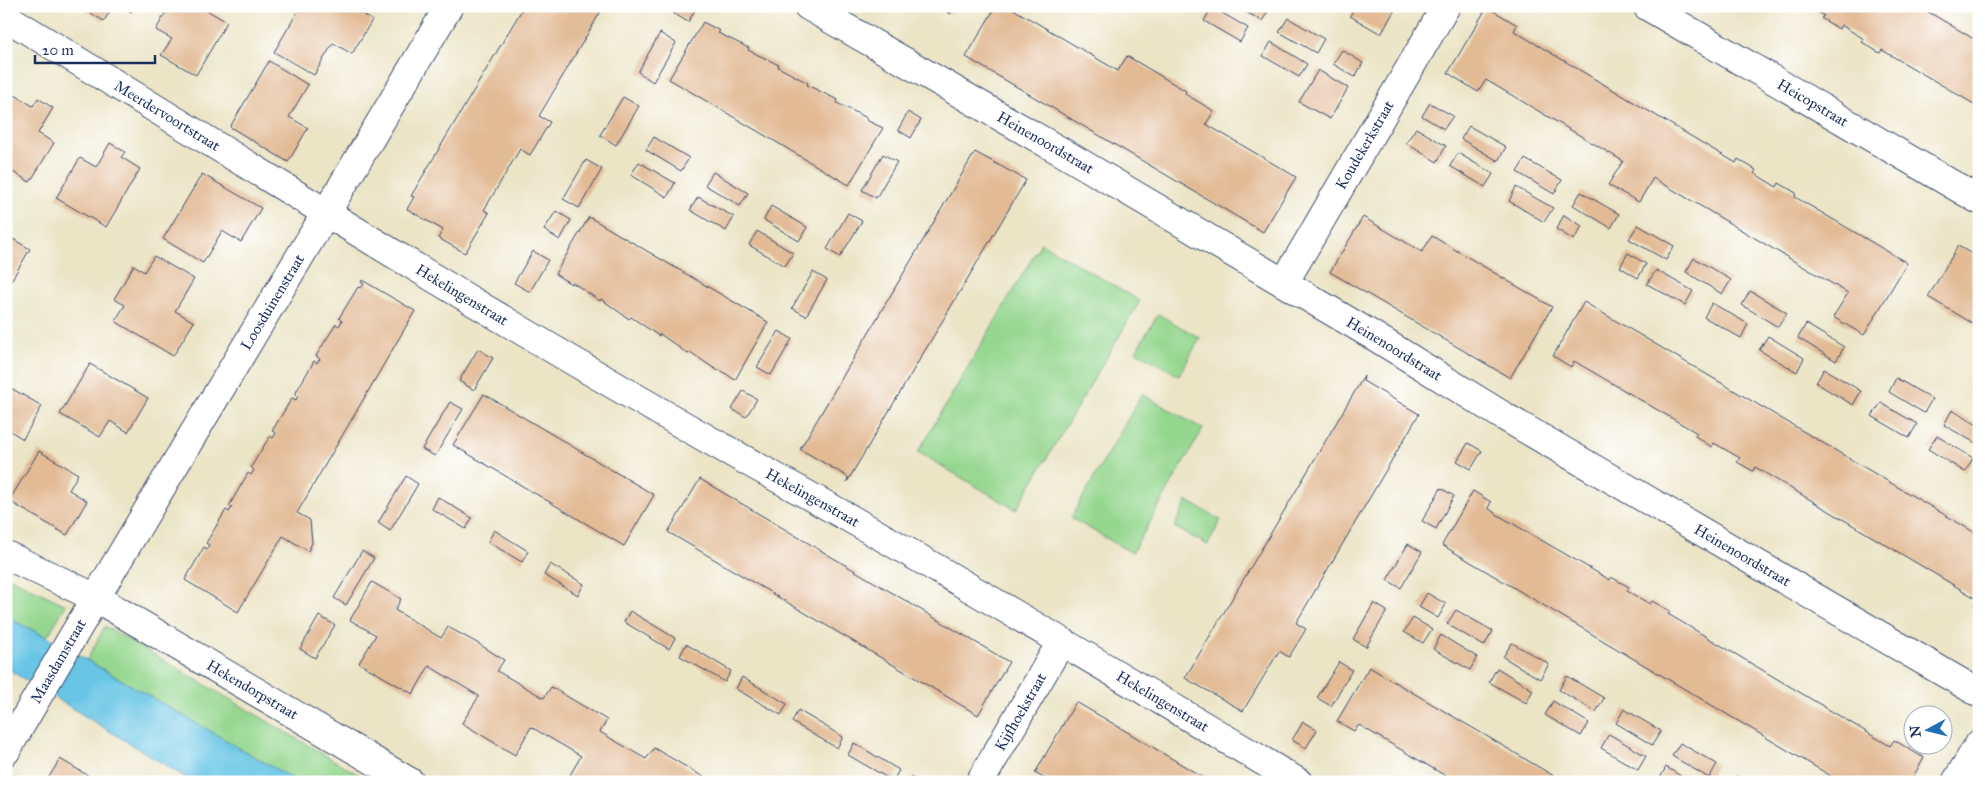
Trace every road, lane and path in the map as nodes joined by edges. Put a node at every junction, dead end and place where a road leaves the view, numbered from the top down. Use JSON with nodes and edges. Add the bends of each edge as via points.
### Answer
{"nodes":[{"id":1,"x":449,"y":6,"type":"edge"},
{"id":2,"x":808,"y":6,"type":"edge"},
{"id":3,"x":1446,"y":6,"type":"edge"},
{"id":4,"x":1647,"y":6,"type":"edge"},
{"id":5,"x":6,"y":17,"type":"edge"},
{"id":6,"x":1979,"y":200,"type":"edge"},
{"id":7,"x":327,"y":213,"type":"junction"},
{"id":8,"x":1284,"y":283,"type":"junction"},
{"id":9,"x":6,"y":555,"type":"edge"},
{"id":10,"x":96,"y":598,"type":"junction"},
{"id":11,"x":1061,"y":642,"type":"junction"},
{"id":12,"x":1979,"y":693,"type":"edge"},
{"id":13,"x":1979,"y":744,"type":"edge"},
{"id":14,"x":6,"y":751,"type":"edge"},
{"id":15,"x":410,"y":782,"type":"edge"},
{"id":16,"x":980,"y":782,"type":"edge"},
{"id":17,"x":1298,"y":782,"type":"edge"},
{"id":18,"x":1956,"y":782,"type":"edge"}],
"edges":[{"from":1,"to":7,"type":"street","name":"Loosduinenstraat"},
{"from":2,"to":8,"type":"street","name":"Heinenoordstraat"},
{"from":3,"to":8,"type":"street","name":"Koudekerkstraat"},
{"from":4,"to":6,"type":"street","name":"Heicopstraat"},
{"from":5,"to":7,"type":"street","name":"Meerdervoortstraat"},
{"from":7,"to":10,"type":"street","name":"Loosduinenstraat"},
{"from":7,"to":11,"type":"street","name":"Hekelingenstraat","via":[[710,441]]},
{"from":8,"to":12,"type":"street","name":"Heinenoordstraat","via":[[1505,418]]},
{"from":9,"to":10,"type":"street","name":"Hekendorpstraat"},
{"from":10,"to":14,"type":"street","name":"Maasdamstraat"},
{"from":10,"to":15,"type":"street","name":"Hekendorpstraat"},
{"from":11,"to":16,"type":"street","name":"Kijfhoekstraat"},
{"from":11,"to":17,"type":"street","name":"Hekelingenstraat"},
{"from":13,"to":18,"type":"street"}]}
